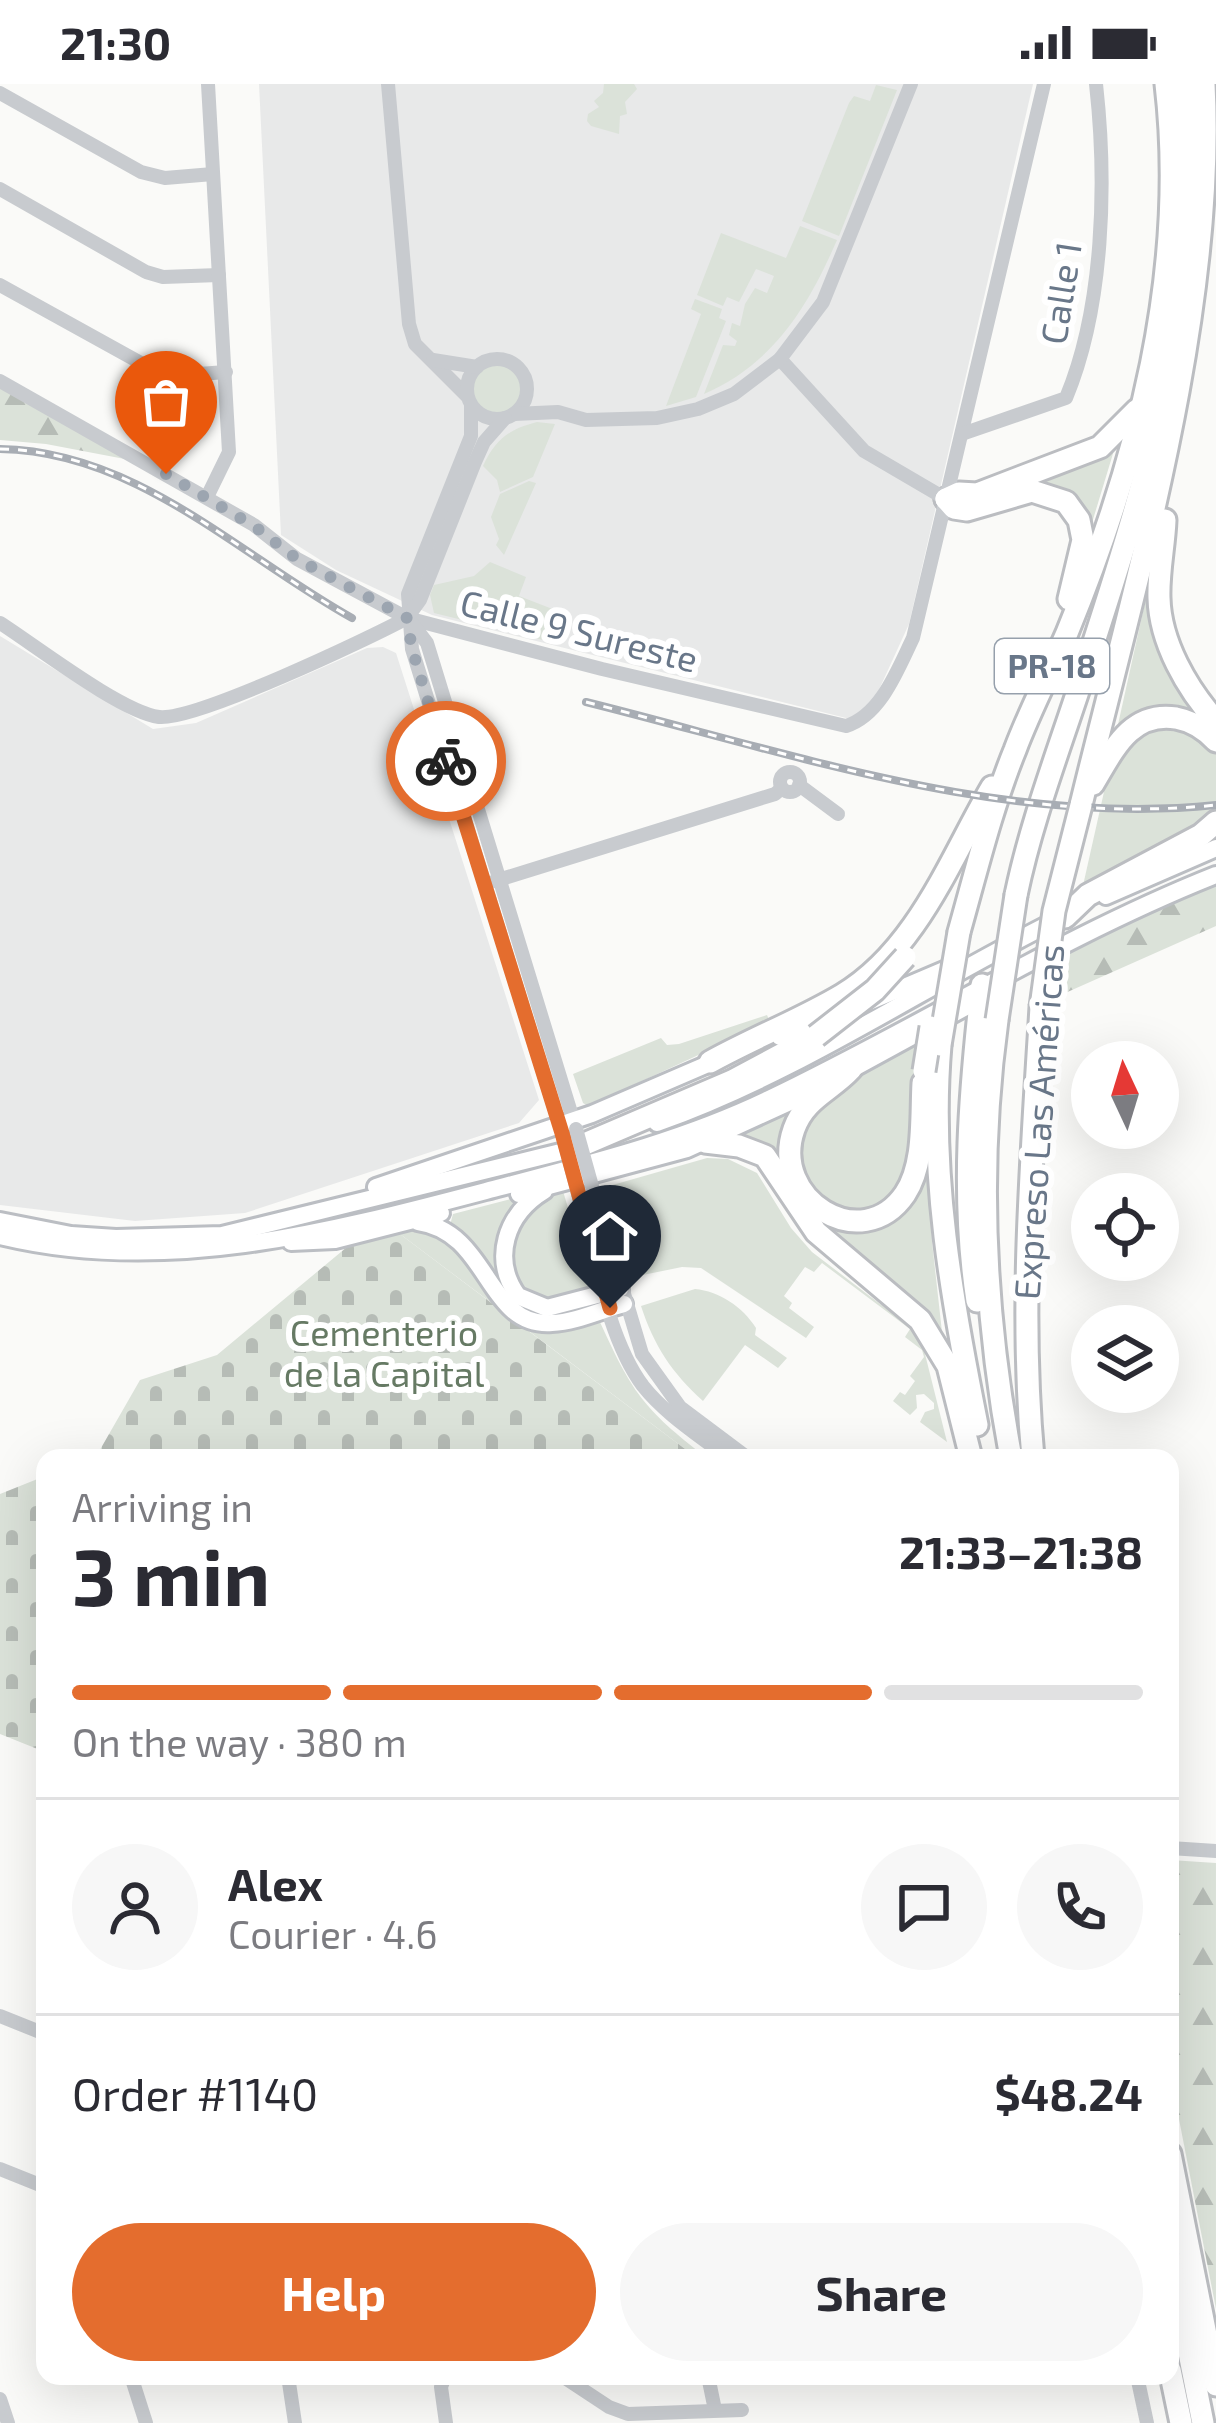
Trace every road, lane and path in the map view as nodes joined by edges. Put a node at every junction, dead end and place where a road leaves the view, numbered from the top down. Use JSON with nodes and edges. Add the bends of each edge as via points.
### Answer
{"nodes":[{"id":1,"x":208,"y":84,"type":"edge"},
{"id":2,"x":388,"y":84,"type":"edge"},
{"id":3,"x":911,"y":84,"type":"edge"},
{"id":4,"x":1044,"y":84,"type":"edge"},
{"id":5,"x":1096,"y":84,"type":"edge"},
{"id":6,"x":1166,"y":84,"type":"edge"},
{"id":7,"x":1184,"y":84,"type":"edge"},
{"id":8,"x":1204,"y":84,"type":"edge"},
{"id":9,"x":0,"y":93,"type":"edge"},
{"id":10,"x":213,"y":174,"type":"junction"},
{"id":11,"x":0,"y":189,"type":"edge"},
{"id":12,"x":219,"y":275,"type":"junction"},
{"id":13,"x":0,"y":285,"type":"edge"},
{"id":14,"x":433,"y":359,"type":"junction"},
{"id":15,"x":780,"y":359,"type":"junction"},
{"id":16,"x":477,"y":367,"type":"junction"},
{"id":17,"x":226,"y":373,"type":"junction"},
{"id":18,"x":525,"y":380,"type":"junction"},
{"id":19,"x":0,"y":381,"type":"edge"},
{"id":20,"x":1144,"y":400,"type":"junction"},
{"id":21,"x":469,"y":401,"type":"junction"},
{"id":22,"x":558,"y":412,"type":"junction"},
{"id":23,"x":510,"y":416,"type":"junction"},
{"id":24,"x":962,"y":434,"type":"junction"},
{"id":25,"x":1162,"y":491,"type":"junction"},
{"id":26,"x":207,"y":497,"type":"junction"},
{"id":27,"x":946,"y":499,"type":"junction"},
{"id":28,"x":407,"y":618,"type":"junction"},
{"id":29,"x":0,"y":623,"type":"edge"},
{"id":30,"x":1066,"y":634,"type":"junction"},
{"id":31,"x":1216,"y":721,"type":"edge"},
{"id":32,"x":1216,"y":741,"type":"edge"},
{"id":33,"x":1014,"y":751,"type":"junction"},
{"id":34,"x":982,"y":805,"type":"junction"},
{"id":35,"x":1081,"y":805,"type":"junction"},
{"id":36,"x":838,"y":814,"type":"dead end"},
{"id":37,"x":1216,"y":822,"type":"edge"},
{"id":38,"x":1216,"y":848,"type":"edge"},
{"id":39,"x":1216,"y":875,"type":"edge"},
{"id":40,"x":500,"y":880,"type":"junction"},
{"id":41,"x":484,"y":885,"type":"junction"},
{"id":42,"x":1065,"y":917,"type":"junction"},
{"id":43,"x":991,"y":953,"type":"junction"},
{"id":44,"x":981,"y":992,"type":"junction"},
{"id":45,"x":946,"y":994,"type":"junction"},
{"id":46,"x":710,"y":1062,"type":"junction"},
{"id":47,"x":851,"y":1070,"type":"junction"},
{"id":48,"x":569,"y":1131,"type":"junction"},
{"id":49,"x":705,"y":1142,"type":"junction"},
{"id":50,"x":579,"y":1189,"type":"junction"},
{"id":51,"x":0,"y":1221,"type":"edge"},
{"id":52,"x":411,"y":1221,"type":"junction"},
{"id":53,"x":275,"y":1231,"type":"junction"},
{"id":54,"x":0,"y":1236,"type":"edge"},
{"id":55,"x":615,"y":1298,"type":"junction"},
{"id":56,"x":1000,"y":1395,"type":"junction"},
{"id":57,"x":716,"y":1449,"type":"edge"},
{"id":58,"x":736,"y":1449,"type":"edge"},
{"id":59,"x":969,"y":1449,"type":"edge"},
{"id":60,"x":981,"y":1449,"type":"edge"},
{"id":61,"x":1009,"y":1449,"type":"edge"},
{"id":62,"x":1033,"y":1449,"type":"edge"},
{"id":63,"x":1179,"y":1848,"type":"edge"},
{"id":64,"x":1216,"y":1851,"type":"edge"},
{"id":65,"x":0,"y":2016,"type":"edge"},
{"id":66,"x":36,"y":2030,"type":"edge"},
{"id":67,"x":0,"y":2169,"type":"edge"},
{"id":68,"x":36,"y":2183,"type":"edge"},
{"id":69,"x":1179,"y":2199,"type":"edge"},
{"id":70,"x":1179,"y":2303,"type":"edge"},
{"id":71,"x":134,"y":2385,"type":"edge"},
{"id":72,"x":289,"y":2385,"type":"edge"},
{"id":73,"x":442,"y":2385,"type":"edge"},
{"id":74,"x":576,"y":2385,"type":"edge"},
{"id":75,"x":710,"y":2385,"type":"edge"},
{"id":76,"x":1139,"y":2385,"type":"edge"},
{"id":77,"x":1173,"y":2385,"type":"edge"},
{"id":78,"x":1216,"y":2385,"type":"edge"},
{"id":79,"x":0,"y":2398,"type":"edge"},
{"id":80,"x":715,"y":2410,"type":"junction"},
{"id":81,"x":742,"y":2410,"type":"dead end"},
{"id":82,"x":8,"y":2423,"type":"edge"},
{"id":83,"x":146,"y":2423,"type":"edge"},
{"id":84,"x":295,"y":2423,"type":"edge"},
{"id":85,"x":446,"y":2423,"type":"edge"},
{"id":86,"x":1147,"y":2423,"type":"edge"},
{"id":87,"x":1181,"y":2423,"type":"edge"},
{"id":88,"x":1203,"y":2423,"type":"edge"}],
"edges":[{"from":1,"to":10,"type":"street"},
{"from":2,"to":14,"type":"street","via":[[409,324],[415,344]]},
{"from":3,"to":15,"type":"street","via":[[823,302]]},
{"from":4,"to":24,"type":"street"},
{"from":5,"to":24,"type":"street","name":"Calle 1","via":[[1101,229],[1081,363],[1066,398]]},
{"from":6,"to":20,"type":"highway","name":"Expreso Las Américas","number":"PR-18","via":[[1172,219]]},
{"from":7,"to":56,"type":"highway","bridge":true,"via":[[1190,220],[1177,338],[1142,488],[1043,789],[997,1021],[986,1205]]},
{"from":8,"to":25,"type":"highway","name":"Expreso Las Américas","number":"PR-18","via":[[1206,251]]},
{"from":9,"to":10,"type":"street","via":[[141,172]]},
{"from":10,"to":12,"type":"street"},
{"from":11,"to":12,"type":"street","via":[[146,272]]},
{"from":12,"to":17,"type":"street"},
{"from":13,"to":17,"type":"street","via":[[144,367],[172,376]]},
{"from":14,"to":16,"type":"street"},
{"from":14,"to":21,"type":"street"},
{"from":15,"to":22,"type":"street","via":[[698,409],[586,420]]},
{"from":15,"to":27,"type":"street","via":[[864,451]]},
{"from":16,"to":18,"type":"street","via":[[508,362]]},
{"from":16,"to":21,"type":"street","via":[[467,383]]},
{"from":17,"to":26,"type":"street","via":[[229,452]]},
{"from":18,"to":22,"type":"street"},
{"from":18,"to":23,"type":"street","via":[[525,399]]},
{"from":19,"to":26,"type":"street","name":"Calle 9 Sureste"},
{"from":20,"to":27,"type":"highway","via":[[1100,447]]},
{"from":20,"to":30,"type":"highway","name":"Expreso Las Américas","number":"PR-18","via":[[1108,527]]},
{"from":21,"to":23,"type":"street","via":[[490,418]]},
{"from":21,"to":28,"type":"street","via":[[470,436],[408,595]]},
{"from":22,"to":23,"type":"street"},
{"from":23,"to":28,"type":"street","via":[[484,442]]},
{"from":24,"to":27,"type":"street"},
{"from":25,"to":31,"type":"highway","via":[[1162,617],[1187,681]]},
{"from":25,"to":35,"type":"highway","name":"Expreso Las Américas","number":"PR-18"},
{"from":26,"to":28,"type":"street","name":"Calle 9 Sureste","via":[[297,559]]},
{"from":27,"to":28,"type":"street","name":"Calle 9 Sureste","via":[[913,638],[890,687],[846,726]]},
{"from":27,"to":30,"type":"highway","via":[[967,510],[1032,491],[1072,508],[1083,540]]},
{"from":28,"to":29,"type":"street","via":[[263,683],[158,717]]},
{"from":28,"to":40,"type":"street","via":[[428,643]]},
{"from":28,"to":41,"type":"street"},
{"from":30,"to":33,"type":"highway","name":"Expreso Las Américas","number":"PR-18"},
{"from":32,"to":35,"type":"highway","via":[[1181,719],[1142,722],[1121,738]]},
{"from":33,"to":34,"type":"highway"},
{"from":33,"to":45,"type":"highway","name":"Expreso Las Américas","number":"PR-18","bridge":true},
{"from":34,"to":46,"type":"highway","via":[[926,907],[881,963],[845,994]]},
{"from":34,"to":48,"type":"highway","bridge":true,"via":[[904,957],[816,1036],[732,1081]]},
{"from":35,"to":62,"type":"highway","name":"Expreso Las Américas","number":"PR-18","bridge":true,"via":[[1041,1006],[1027,1316]]},
{"from":36,"to":40,"type":"street","via":[[789,772],[775,794]]},
{"from":37,"to":42,"type":"highway","via":[[1088,895]]},
{"from":38,"to":42,"type":"main road"},
{"from":39,"to":44,"type":"main road","via":[[1037,957]]},
{"from":40,"to":41,"type":"street"},
{"from":40,"to":48,"type":"street"},
{"from":41,"to":48,"type":"street"},
{"from":42,"to":43,"type":"main road"},
{"from":43,"to":46,"type":"main road"},
{"from":43,"to":48,"type":"main road","via":[[706,1106]]},
{"from":44,"to":47,"type":"main road"},
{"from":44,"to":53,"type":"main road","via":[[683,1134],[470,1195]]},
{"from":44,"to":56,"type":"highway","via":[[968,1216],[977,1304]]},
{"from":45,"to":47,"type":"highway","bridge":true,"via":[[932,1024],[909,1187],[887,1212],[859,1220],[809,1201],[795,1183],[789,1152],[802,1112]]},
{"from":45,"to":60,"type":"highway","name":"Expreso Las Américas","number":"PR-18","bridge":true,"via":[[937,1123],[944,1240]]},
{"from":46,"to":48,"type":"main road"},
{"from":47,"to":49,"type":"main road"},
{"from":48,"to":50,"type":"street","bridge":true},
{"from":48,"to":53,"type":"main road"},
{"from":48,"to":53,"type":"main road","via":[[330,1200]]},
{"from":49,"to":50,"type":"main road"},
{"from":49,"to":59,"type":"highway","via":[[765,1156],[816,1232],[920,1320],[948,1366]]},
{"from":50,"to":52,"type":"main road"},
{"from":50,"to":55,"type":"street"},
{"from":50,"to":55,"type":"main road","via":[[529,1201],[516,1215],[504,1252],[508,1280],[536,1307]]},
{"from":51,"to":53,"type":"main road","via":[[150,1240]]},
{"from":52,"to":53,"type":"main road","via":[[305,1244]]},
{"from":52,"to":55,"type":"main road","via":[[454,1233],[502,1300],[530,1321],[552,1323]]},
{"from":53,"to":54,"type":"main road","via":[[231,1249],[137,1254]]},
{"from":55,"to":57,"type":"street","via":[[643,1385]]},
{"from":55,"to":58,"type":"street","via":[[659,1381]]},
{"from":56,"to":61,"type":"highway"},
{"from":63,"to":64,"type":"street"},
{"from":65,"to":66,"type":"street"},
{"from":67,"to":68,"type":"street"},
{"from":69,"to":78,"type":"highway"},
{"from":70,"to":88,"type":"highway"},
{"from":71,"to":83,"type":"street"},
{"from":72,"to":84,"type":"street"},
{"from":73,"to":85,"type":"street"},
{"from":74,"to":80,"type":"street","via":[[628,2414]]},
{"from":75,"to":80,"type":"street"},
{"from":76,"to":86,"type":"street"},
{"from":77,"to":87,"type":"highway"},
{"from":79,"to":82,"type":"street"},
{"from":80,"to":81,"type":"street"}]}
